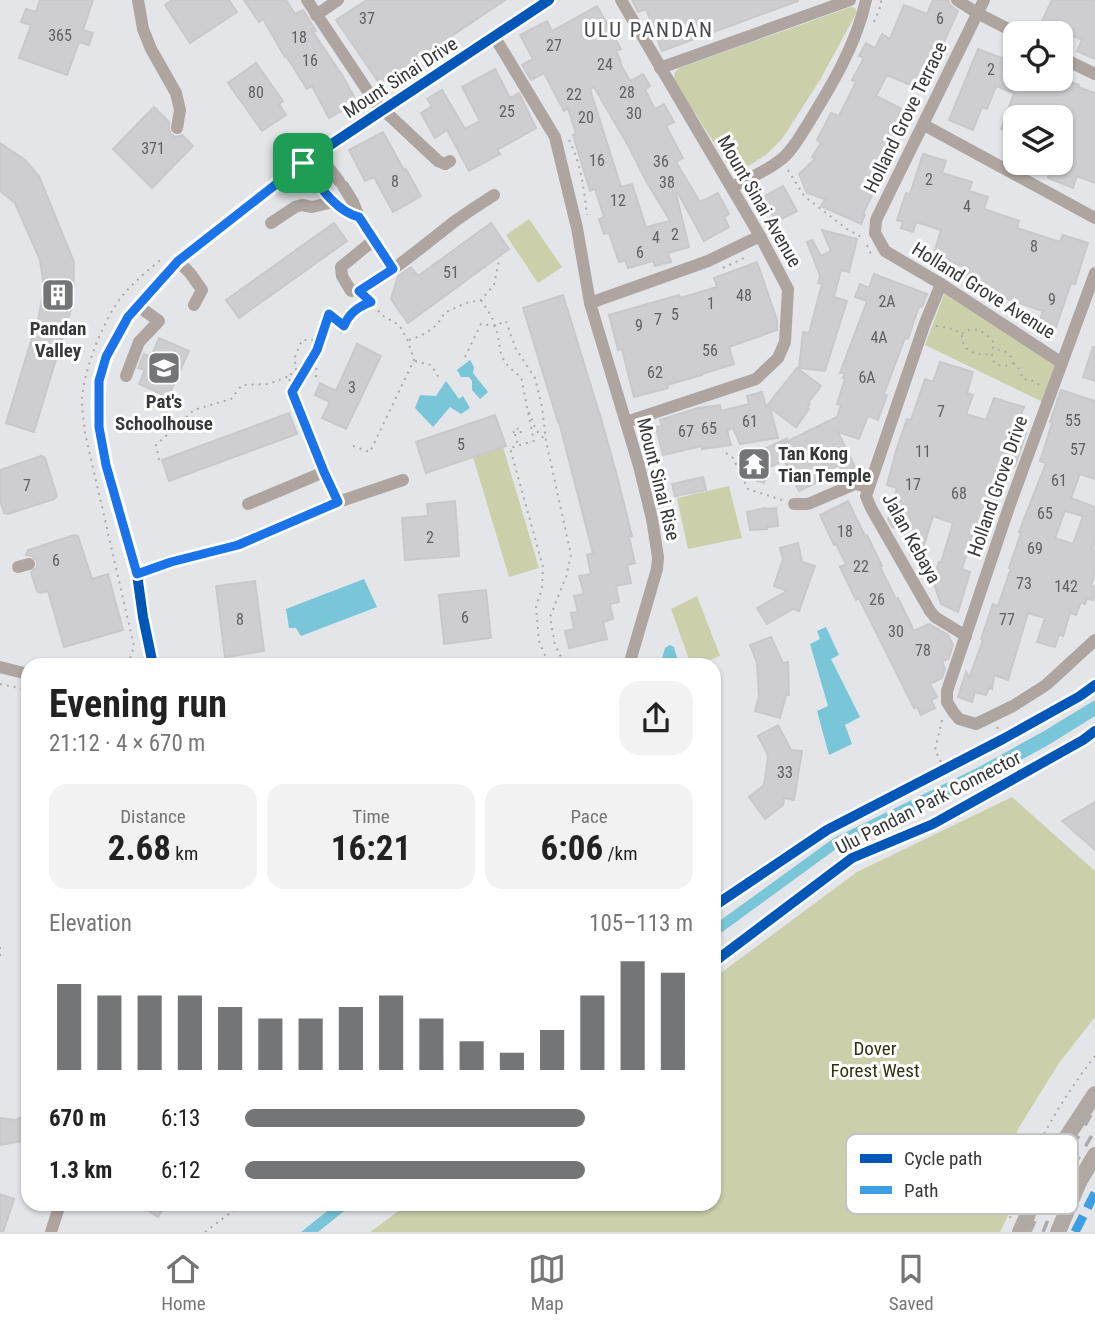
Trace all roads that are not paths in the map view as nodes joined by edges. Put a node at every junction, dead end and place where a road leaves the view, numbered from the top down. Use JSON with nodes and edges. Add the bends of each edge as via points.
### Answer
{"nodes":[{"id":1,"x":138,"y":0,"type":"edge"},
{"id":2,"x":306,"y":0,"type":"edge"},
{"id":3,"x":338,"y":0,"type":"edge"},
{"id":4,"x":549,"y":0,"type":"edge"},
{"id":5,"x":621,"y":0,"type":"edge"},
{"id":6,"x":850,"y":0,"type":"edge"},
{"id":7,"x":866,"y":0,"type":"edge"},
{"id":8,"x":957,"y":0,"type":"edge"},
{"id":9,"x":984,"y":0,"type":"edge"},
{"id":10,"x":977,"y":13,"type":"junction"},
{"id":11,"x":316,"y":15,"type":"junction"},
{"id":12,"x":1003,"y":26,"type":"edge"},
{"id":13,"x":494,"y":36,"type":"junction"},
{"id":14,"x":1073,"y":63,"type":"edge"},
{"id":15,"x":660,"y":68,"type":"junction"},
{"id":16,"x":1095,"y":74,"type":"edge"},
{"id":17,"x":383,"y":108,"type":"junction"},
{"id":18,"x":924,"y":125,"type":"junction"},
{"id":19,"x":177,"y":128,"type":"dead end"},
{"id":20,"x":316,"y":152,"type":"junction"},
{"id":21,"x":450,"y":161,"type":"dead end"},
{"id":22,"x":303,"y":163,"type":"junction"},
{"id":23,"x":732,"y":187,"type":"junction"},
{"id":24,"x":494,"y":195,"type":"dead end"},
{"id":25,"x":333,"y":201,"type":"junction"},
{"id":26,"x":359,"y":217,"type":"junction"},
{"id":27,"x":1095,"y":218,"type":"edge"},
{"id":28,"x":271,"y":223,"type":"dead end"},
{"id":29,"x":760,"y":236,"type":"junction"},
{"id":30,"x":374,"y":240,"type":"junction"},
{"id":31,"x":886,"y":251,"type":"joint"},
{"id":32,"x":178,"y":261,"type":"junction"},
{"id":33,"x":393,"y":269,"type":"junction"},
{"id":34,"x":1095,"y":273,"type":"edge"},
{"id":35,"x":941,"y":284,"type":"junction"},
{"id":36,"x":590,"y":303,"type":"junction"},
{"id":37,"x":194,"y":305,"type":"dead end"},
{"id":38,"x":138,"y":306,"type":"junction"},
{"id":39,"x":1062,"y":363,"type":"junction"},
{"id":40,"x":126,"y":376,"type":"dead end"},
{"id":41,"x":295,"y":400,"type":"dead end"},
{"id":42,"x":626,"y":422,"type":"junction"},
{"id":43,"x":324,"y":472,"type":"junction"},
{"id":44,"x":403,"y":480,"type":"dead end"},
{"id":45,"x":868,"y":486,"type":"junction"},
{"id":46,"x":338,"y":502,"type":"junction"},
{"id":47,"x":248,"y":504,"type":"dead end"},
{"id":48,"x":794,"y":504,"type":"road end"},
{"id":49,"x":137,"y":574,"type":"junction"},
{"id":50,"x":966,"y":636,"type":"junction"},
{"id":51,"x":1095,"y":640,"type":"edge"},
{"id":52,"x":149,"y":658,"type":"edge"},
{"id":53,"x":631,"y":658,"type":"edge"},
{"id":54,"x":0,"y":667,"type":"edge"},
{"id":55,"x":21,"y":672,"type":"edge"},
{"id":56,"x":1095,"y":1094,"type":"edge"},
{"id":57,"x":1069,"y":1134,"type":"edge"},
{"id":58,"x":1095,"y":1155,"type":"edge"},
{"id":59,"x":1078,"y":1184,"type":"edge"},
{"id":60,"x":58,"y":1211,"type":"edge"},
{"id":61,"x":1066,"y":1214,"type":"edge"},
{"id":62,"x":51,"y":1232,"type":"edge"},
{"id":63,"x":1058,"y":1232,"type":"edge"}],
"edges":[{"from":1,"to":19,"type":"street","via":[[151,50],[176,93],[180,110]]},
{"from":2,"to":11,"type":"street"},
{"from":3,"to":11,"type":"street"},
{"from":4,"to":13,"type":"street","name":"Mount Sinai Drive"},
{"from":5,"to":15,"type":"street","name":"Mount Sinai Avenue"},
{"from":6,"to":15,"type":"street"},
{"from":7,"to":23,"type":"street","via":[[848,52],[800,136],[781,160]]},
{"from":8,"to":10,"type":"street"},
{"from":9,"to":10,"type":"street","name":"Holland Grove Terrace"},
{"from":10,"to":12,"type":"street"},
{"from":10,"to":18,"type":"street","name":"Holland Grove Terrace"},
{"from":11,"to":17,"type":"street"},
{"from":13,"to":17,"type":"street","name":"Mount Sinai Drive"},
{"from":13,"to":36,"type":"street","name":"Mount Sinai Rise","via":[[555,137]]},
{"from":14,"to":16,"type":"street"},
{"from":15,"to":23,"type":"street","name":"Mount Sinai Avenue"},
{"from":17,"to":20,"type":"street","name":"Mount Sinai Drive"},
{"from":17,"to":21,"type":"street","via":[[438,161]]},
{"from":18,"to":27,"type":"street"},
{"from":18,"to":31,"type":"street","name":"Holland Grove Terrace","via":[[876,220],[875,233]]},
{"from":20,"to":22,"type":"street","name":"Mount Sinai Drive"},
{"from":20,"to":26,"type":"street","via":[[353,201]]},
{"from":22,"to":25,"type":"street"},
{"from":22,"to":32,"type":"street","name":"Mount Sinai Drive"},
{"from":23,"to":29,"type":"street","name":"Mount Sinai Avenue"},
{"from":24,"to":33,"type":"street"},
{"from":25,"to":26,"type":"street"},
{"from":25,"to":28,"type":"street","via":[[295,207]]},
{"from":26,"to":30,"type":"street"},
{"from":29,"to":36,"type":"street","via":[[708,261]]},
{"from":29,"to":42,"type":"street","name":"Mount Sinai Avenue","via":[[788,289],[785,342],[779,358],[756,379]]},
{"from":30,"to":33,"type":"street"},
{"from":30,"to":33,"type":"street","via":[[341,267],[347,287],[359,291]]},
{"from":31,"to":35,"type":"street","name":"Holland Grove Avenue"},
{"from":32,"to":37,"type":"street","via":[[202,290]]},
{"from":32,"to":38,"type":"street","name":"Mount Sinai Drive"},
{"from":34,"to":39,"type":"street","name":"Holland Grove Drive"},
{"from":35,"to":39,"type":"street","name":"Holland Grove Avenue"},
{"from":35,"to":45,"type":"street","name":"Jalan Kebaya"},
{"from":36,"to":42,"type":"street","name":"Mount Sinai Rise"},
{"from":38,"to":40,"type":"street","via":[[159,321],[139,342]]},
{"from":38,"to":49,"type":"street","name":"Mount Sinai Drive","via":[[106,357],[98,406],[106,465]]},
{"from":39,"to":50,"type":"street","name":"Holland Grove Drive"},
{"from":41,"to":43,"type":"street"},
{"from":42,"to":53,"type":"street","name":"Mount Sinai Rise","via":[[658,557]]},
{"from":43,"to":46,"type":"street"},
{"from":43,"to":47,"type":"street"},
{"from":44,"to":46,"type":"street"},
{"from":45,"to":48,"type":"street","via":[[855,484],[808,504]]},
{"from":45,"to":50,"type":"street","name":"Jalan Kebaya","via":[[871,508],[930,611]]},
{"from":46,"to":49,"type":"street","via":[[238,545]]},
{"from":49,"to":52,"type":"street","name":"Mount Sinai Drive"},
{"from":50,"to":51,"type":"street","name":"Holland Grove Drive","via":[[947,691],[959,719],[976,724],[1046,684]]},
{"from":54,"to":55,"type":"street"},
{"from":56,"to":57,"type":"main road"},
{"from":58,"to":59,"type":"main road"},
{"from":60,"to":62,"type":"street"},
{"from":61,"to":63,"type":"main road"}]}
